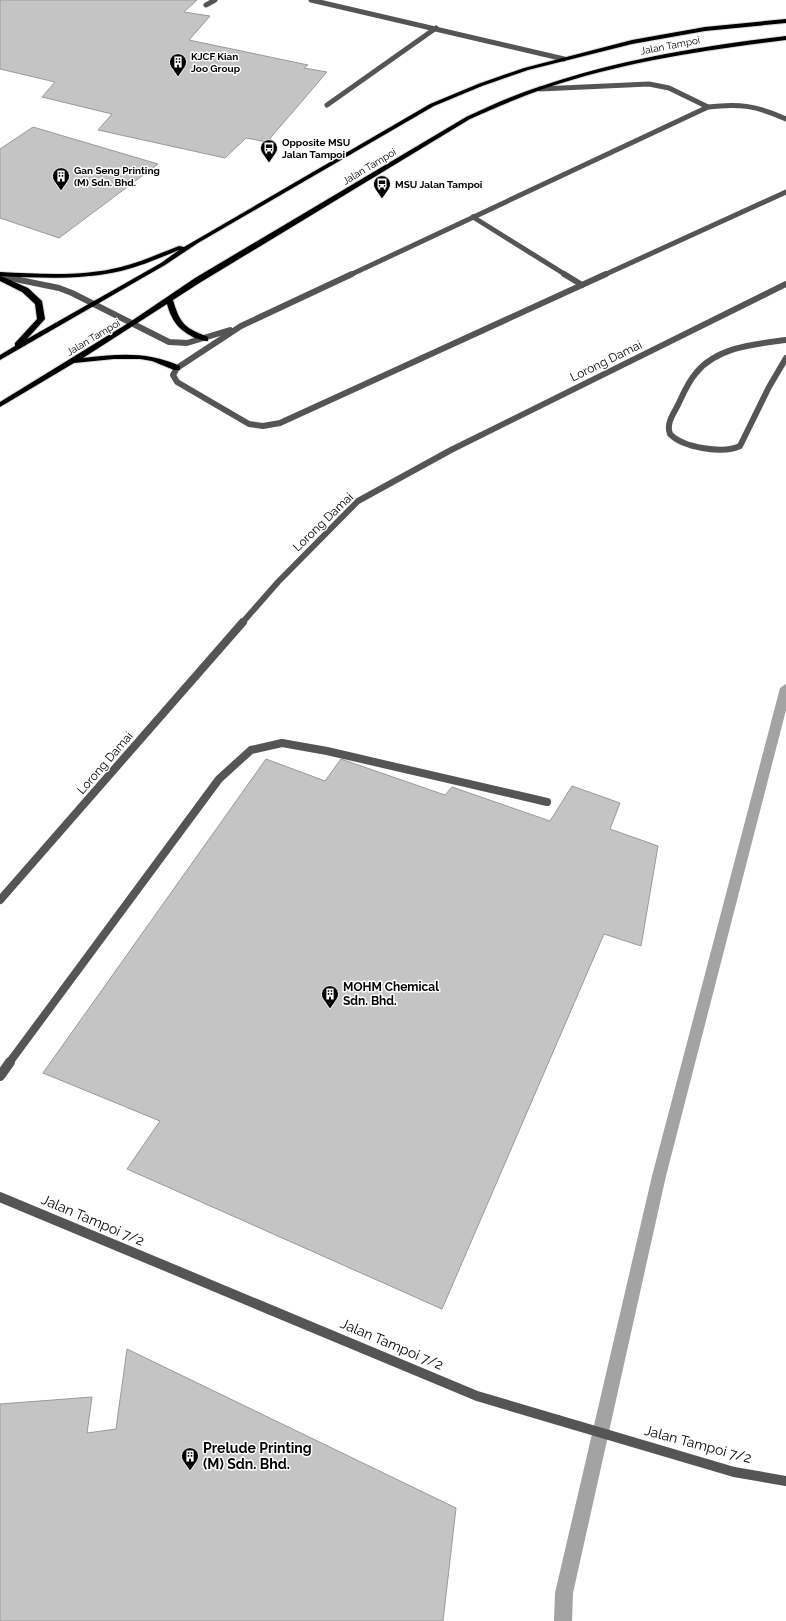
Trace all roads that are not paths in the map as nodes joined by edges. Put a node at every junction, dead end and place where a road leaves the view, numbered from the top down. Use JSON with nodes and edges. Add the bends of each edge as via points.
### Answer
{"nodes":[{"id":1,"x":215,"y":0,"type":"edge"},
{"id":2,"x":311,"y":0,"type":"edge"},
{"id":3,"x":206,"y":5,"type":"dead end"},
{"id":4,"x":786,"y":21,"type":"edge"},
{"id":5,"x":436,"y":28,"type":"junction"},
{"id":6,"x":786,"y":38,"type":"edge"},
{"id":7,"x":564,"y":59,"type":"junction"},
{"id":8,"x":540,"y":89,"type":"junction"},
{"id":9,"x":327,"y":105,"type":"dead end"},
{"id":10,"x":708,"y":107,"type":"junction"},
{"id":11,"x":786,"y":119,"type":"edge"},
{"id":12,"x":786,"y":192,"type":"edge"},
{"id":13,"x":473,"y":217,"type":"junction"},
{"id":14,"x":196,"y":242,"type":"junction"},
{"id":15,"x":0,"y":276,"type":"edge"},
{"id":16,"x":786,"y":284,"type":"edge"},
{"id":17,"x":582,"y":285,"type":"junction"},
{"id":18,"x":169,"y":300,"type":"junction"},
{"id":19,"x":94,"y":304,"type":"junction"},
{"id":20,"x":133,"y":324,"type":"junction"},
{"id":21,"x":241,"y":326,"type":"junction"},
{"id":22,"x":205,"y":339,"type":"junction"},
{"id":23,"x":786,"y":340,"type":"edge"},
{"id":24,"x":13,"y":351,"type":"junction"},
{"id":25,"x":0,"y":358,"type":"edge"},
{"id":26,"x":786,"y":358,"type":"edge"},
{"id":27,"x":71,"y":362,"type":"junction"},
{"id":28,"x":177,"y":368,"type":"junction"},
{"id":29,"x":0,"y":405,"type":"edge"},
{"id":30,"x":547,"y":802,"type":"dead end"},
{"id":31,"x":0,"y":900,"type":"edge"},
{"id":32,"x":0,"y":1076,"type":"edge"},
{"id":33,"x":0,"y":1197,"type":"edge"},
{"id":34,"x":786,"y":1482,"type":"edge"}],
"edges":[{"from":1,"to":3,"type":"street"},
{"from":2,"to":5,"type":"street"},
{"from":4,"to":7,"type":"main road","name":"Jalan Tampoi","via":[[705,29],[632,42]]},
{"from":5,"to":7,"type":"street"},
{"from":5,"to":9,"type":"street"},
{"from":6,"to":8,"type":"main road","name":"Jalan Tampoi","via":[[724,45],[656,57]]},
{"from":7,"to":14,"type":"main road","name":"Jalan Tampoi","via":[[480,85],[432,105]]},
{"from":8,"to":10,"type":"street","via":[[649,84],[669,88]]},
{"from":8,"to":18,"type":"main road","name":"Jalan Tampoi","via":[[468,118],[198,280]]},
{"from":10,"to":11,"type":"street","via":[[747,104]]},
{"from":10,"to":13,"type":"street"},
{"from":12,"to":17,"type":"street"},
{"from":13,"to":17,"type":"street"},
{"from":13,"to":21,"type":"street"},
{"from":14,"to":15,"type":"main road","via":[[108,272],[56,277]]},
{"from":14,"to":19,"type":"main road","name":"Jalan Tampoi"},
{"from":15,"to":19,"type":"street","via":[[59,288]]},
{"from":15,"to":24,"type":"main road","via":[[25,290],[39,302],[41,319]]},
{"from":16,"to":31,"type":"street","name":"Lorong Damai","via":[[452,450],[358,501],[278,582]]},
{"from":17,"to":28,"type":"street","via":[[280,423],[263,426],[249,424],[177,382],[174,375]]},
{"from":18,"to":20,"type":"main road","name":"Jalan Tampoi"},
{"from":18,"to":22,"type":"main road","via":[[174,319],[183,330]]},
{"from":19,"to":20,"type":"street"},
{"from":19,"to":24,"type":"main road","name":"Jalan Tampoi"},
{"from":20,"to":22,"type":"street","via":[[169,342],[187,343]]},
{"from":20,"to":27,"type":"main road","name":"Jalan Tampoi"},
{"from":21,"to":22,"type":"street"},
{"from":21,"to":28,"type":"street"},
{"from":23,"to":26,"type":"street","via":[[754,344],[717,355],[696,372],[669,423],[671,435],[687,443],[718,449],[727,450],[742,445],[769,387]]},
{"from":24,"to":25,"type":"main road","name":"Jalan Tampoi"},
{"from":27,"to":28,"type":"main road","via":[[150,356]]},
{"from":27,"to":29,"type":"main road","name":"Jalan Tampoi"},
{"from":30,"to":32,"type":"street","via":[[328,751],[282,743],[252,750],[219,779]]},
{"from":33,"to":34,"type":"street","name":"Jalan Tampoi 7/2","via":[[477,1396],[734,1472]]}]}
